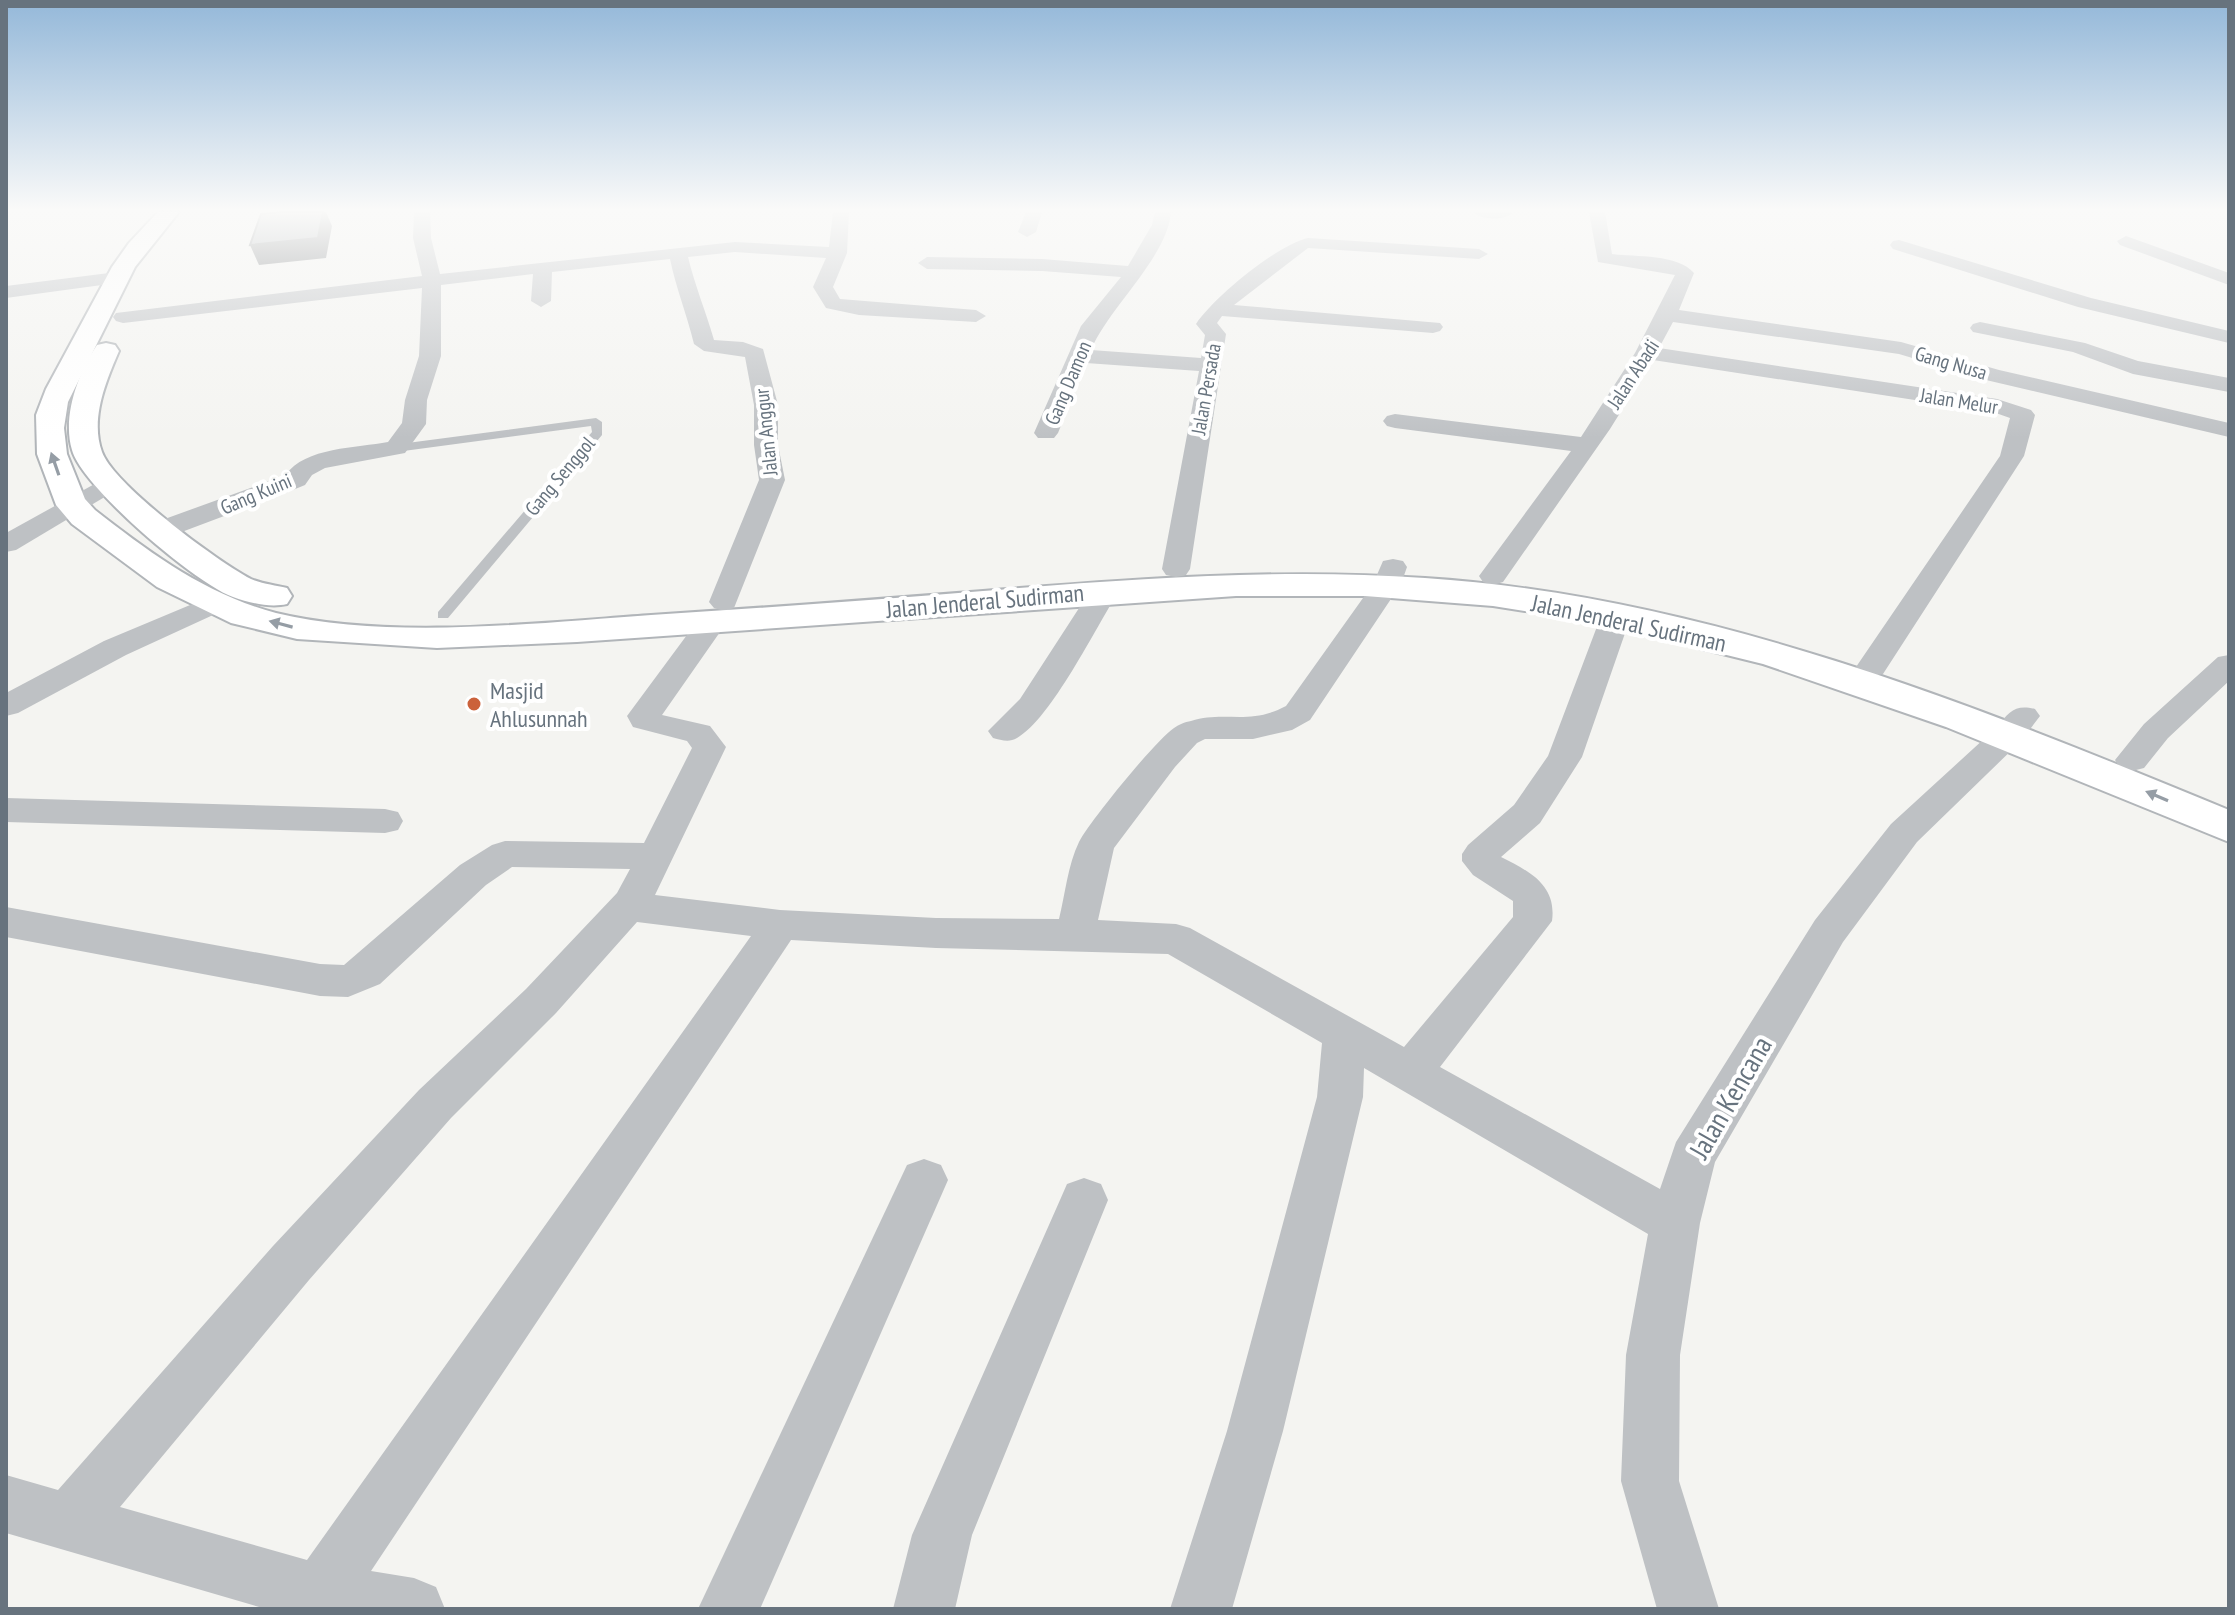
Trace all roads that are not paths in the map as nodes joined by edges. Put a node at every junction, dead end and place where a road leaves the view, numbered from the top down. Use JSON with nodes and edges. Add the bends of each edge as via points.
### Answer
{"nodes":[{"id":1,"x":43,"y":287,"type":"edge"},
{"id":2,"x":112,"y":287,"type":"edge"},
{"id":3,"x":135,"y":287,"type":"edge"},
{"id":4,"x":358,"y":287,"type":"edge"},
{"id":5,"x":432,"y":287,"type":"edge"},
{"id":6,"x":542,"y":287,"type":"edge"},
{"id":7,"x":685,"y":287,"type":"edge"},
{"id":8,"x":823,"y":287,"type":"edge"},
{"id":9,"x":1124,"y":287,"type":"edge"},
{"id":10,"x":1245,"y":287,"type":"edge"},
{"id":11,"x":1680,"y":287,"type":"edge"},
{"id":12,"x":2035,"y":287,"type":"edge"},
{"id":13,"x":6,"y":292,"type":"edge"},
{"id":14,"x":541,"y":301,"type":"dead end"},
{"id":15,"x":1216,"y":310,"type":"junction"},
{"id":16,"x":1669,"y":315,"type":"junction"},
{"id":17,"x":976,"y":316,"type":"dead end"},
{"id":18,"x":123,"y":317,"type":"junction"},
{"id":19,"x":1433,"y":327,"type":"dead end"},
{"id":20,"x":1980,"y":328,"type":"dead end"},
{"id":21,"x":2229,"y":337,"type":"edge"},
{"id":22,"x":1649,"y":353,"type":"junction"},
{"id":23,"x":1081,"y":356,"type":"junction"},
{"id":24,"x":1210,"y":365,"type":"junction"},
{"id":25,"x":2229,"y":385,"type":"edge"},
{"id":26,"x":1395,"y":421,"type":"dead end"},
{"id":27,"x":2229,"y":430,"type":"edge"},
{"id":28,"x":1046,"y":433,"type":"dead end"},
{"id":29,"x":1585,"y":445,"type":"junction"},
{"id":30,"x":396,"y":448,"type":"junction"},
{"id":31,"x":109,"y":484,"type":"junction"},
{"id":32,"x":71,"y":505,"type":"junction"},
{"id":33,"x":161,"y":530,"type":"junction"},
{"id":34,"x":6,"y":544,"type":"edge"},
{"id":35,"x":1176,"y":569,"type":"junction"},
{"id":36,"x":1390,"y":576,"type":"junction"},
{"id":37,"x":1493,"y":576,"type":"junction"},
{"id":38,"x":1104,"y":591,"type":"junction"},
{"id":39,"x":214,"y":604,"type":"junction"},
{"id":40,"x":718,"y":612,"type":"junction"},
{"id":41,"x":443,"y":615,"type":"junction"},
{"id":42,"x":1616,"y":616,"type":"junction"},
{"id":43,"x":2229,"y":664,"type":"edge"},
{"id":44,"x":1872,"y":667,"type":"junction"},
{"id":45,"x":6,"y":706,"type":"edge"},
{"id":46,"x":2016,"y":725,"type":"junction"},
{"id":47,"x":1005,"y":731,"type":"dead end"},
{"id":48,"x":2132,"y":760,"type":"junction"},
{"id":49,"x":2229,"y":801,"type":"edge"},
{"id":50,"x":6,"y":810,"type":"edge"},
{"id":51,"x":385,"y":821,"type":"dead end"},
{"id":52,"x":2229,"y":827,"type":"edge"},
{"id":53,"x":657,"y":856,"type":"junction"},
{"id":54,"x":632,"y":902,"type":"junction"},
{"id":55,"x":6,"y":922,"type":"edge"},
{"id":56,"x":780,"y":925,"type":"junction"},
{"id":57,"x":1075,"y":935,"type":"junction"},
{"id":58,"x":1344,"y":1033,"type":"junction"},
{"id":59,"x":1411,"y":1070,"type":"junction"},
{"id":60,"x":924,"y":1180,"type":"dead end"},
{"id":61,"x":1084,"y":1200,"type":"dead end"},
{"id":62,"x":1675,"y":1223,"type":"junction"},
{"id":63,"x":6,"y":1504,"type":"edge"},
{"id":64,"x":69,"y":1522,"type":"junction"},
{"id":65,"x":320,"y":1594,"type":"junction"},
{"id":66,"x":414,"y":1609,"type":"edge"},
{"id":67,"x":729,"y":1609,"type":"edge"},
{"id":68,"x":924,"y":1609,"type":"edge"},
{"id":69,"x":1201,"y":1609,"type":"edge"},
{"id":70,"x":1688,"y":1609,"type":"edge"}],
"edges":[{"from":1,"to":13,"type":"street"},
{"from":32,"to":2,"type":"street","name":"Jalan Jenderal Sudirman","one_way":true,"via":[[52,460],[48,434],[53,399]]},
{"from":3,"to":18,"type":"street","name":"Jalan Jenderal Sudirman"},
{"from":4,"to":18,"type":"street"},
{"from":5,"to":30,"type":"street","via":[[430,356],[414,424]]},
{"from":6,"to":14,"type":"street"},
{"from":7,"to":40,"type":"street","name":"Jalan Anggur","via":[[705,344],[742,347],[755,354],[766,405],[771,491]]},
{"from":8,"to":17,"type":"street","via":[[833,304],[859,309]]},
{"from":9,"to":23,"type":"street","name":"Gang Damon","via":[[1091,326]]},
{"from":10,"to":15,"type":"street","name":"Jalan Persada"},
{"from":11,"to":16,"type":"street","name":"Jalan Abadi"},
{"from":12,"to":21,"type":"street"},
{"from":15,"to":19,"type":"street"},
{"from":15,"to":24,"type":"street","name":"Jalan Persada","via":[[1206,324],[1216,334]]},
{"from":16,"to":22,"type":"street","name":"Jalan Abadi"},
{"from":16,"to":27,"type":"street","name":"Gang Nusa","via":[[1901,348],[2008,379]]},
{"from":18,"to":31,"type":"street","name":"Jalan Jenderal Sudirman","via":[[83,406],[87,454]]},
{"from":20,"to":25,"type":"street"},
{"from":22,"to":29,"type":"street","name":"Jalan Abadi"},
{"from":22,"to":44,"type":"street","name":"Jalan Melur","via":[[1997,406],[2023,415],[2012,456]]},
{"from":23,"to":24,"type":"street"},
{"from":23,"to":28,"type":"street","name":"Gang Damon"},
{"from":24,"to":35,"type":"street","name":"Jalan Persada"},
{"from":26,"to":29,"type":"street"},
{"from":29,"to":37,"type":"street","name":"Jalan Abadi"},
{"from":30,"to":33,"type":"street","name":"Gang Kuini","via":[[318,462],[296,480]]},
{"from":30,"to":41,"type":"lane","name":"Gang Senggol","via":[[596,422],[598,432]]},
{"from":31,"to":32,"type":"street"},
{"from":31,"to":33,"type":"street","name":"Jalan Jenderal Sudirman"},
{"from":32,"to":34,"type":"street"},
{"from":32,"to":39,"type":"street","name":"Jalan Jenderal Sudirman","via":[[120,547]]},
{"from":33,"to":41,"type":"street","name":"Jalan Jenderal Sudirman","via":[[242,588],[337,610]]},
{"from":35,"to":36,"type":"street","name":"Jalan Jenderal Sudirman","via":[[1283,565]]},
{"from":35,"to":40,"type":"street","name":"Jalan Jenderal Sudirman"},
{"from":36,"to":37,"type":"street","name":"Jalan Jenderal Sudirman"},
{"from":36,"to":38,"type":"street","name":"Jalan Jenderal Sudirman"},
{"from":36,"to":42,"type":"street","name":"Jalan Jenderal Sudirman"},
{"from":36,"to":57,"type":"street","via":[[1298,713],[1253,729],[1199,729],[1163,759],[1096,845]]},
{"from":37,"to":44,"type":"street","name":"Jalan Jenderal Sudirman","via":[[1608,593],[1771,634]]},
{"from":38,"to":40,"type":"street","name":"Jalan Jenderal Sudirman"},
{"from":38,"to":47,"type":"street","via":[[1032,705]]},
{"from":40,"to":39,"type":"street","name":"Jalan Jenderal Sudirman","one_way":true,"via":[[467,636],[374,636],[290,627]]},
{"from":39,"to":45,"type":"street","via":[[115,648]]},
{"from":40,"to":41,"type":"street","name":"Jalan Jenderal Sudirman"},
{"from":40,"to":53,"type":"street","via":[[644,716],[656,725],[698,733],[709,747]]},
{"from":42,"to":46,"type":"street","name":"Jalan Jenderal Sudirman"},
{"from":42,"to":59,"type":"street","via":[[1565,757],[1527,814],[1481,854],[1486,866],[1532,894],[1537,906],[1532,921]]},
{"from":43,"to":48,"type":"street"},
{"from":44,"to":46,"type":"street","name":"Jalan Jenderal Sudirman"},
{"from":46,"to":48,"type":"street","name":"Jalan Jenderal Sudirman"},
{"from":52,"to":46,"type":"street","name":"Jalan Jenderal Sudirman","one_way":true},
{"from":46,"to":62,"type":"street","name":"Jalan Kencana","via":[[1904,833],[1829,931],[1693,1157]]},
{"from":48,"to":49,"type":"street","name":"Jalan Jenderal Sudirman"},
{"from":50,"to":51,"type":"street"},
{"from":53,"to":54,"type":"street"},
{"from":53,"to":55,"type":"street","via":[[505,854],[473,875],[365,973],[348,981]]},
{"from":54,"to":56,"type":"street","via":[[651,911]]},
{"from":54,"to":64,"type":"street","via":[[414,1126]]},
{"from":56,"to":57,"type":"street"},
{"from":56,"to":65,"type":"street"},
{"from":57,"to":58,"type":"street","via":[[1176,939]]},
{"from":58,"to":59,"type":"street"},
{"from":58,"to":69,"type":"street","via":[[1340,1097],[1255,1431]]},
{"from":59,"to":62,"type":"street"},
{"from":60,"to":67,"type":"street"},
{"from":61,"to":68,"type":"street","via":[[942,1535]]},
{"from":62,"to":70,"type":"street","name":"Jalan Kencana","via":[[1653,1355],[1650,1481]]},
{"from":63,"to":64,"type":"street"},
{"from":64,"to":65,"type":"street"},
{"from":65,"to":66,"type":"street"}]}
